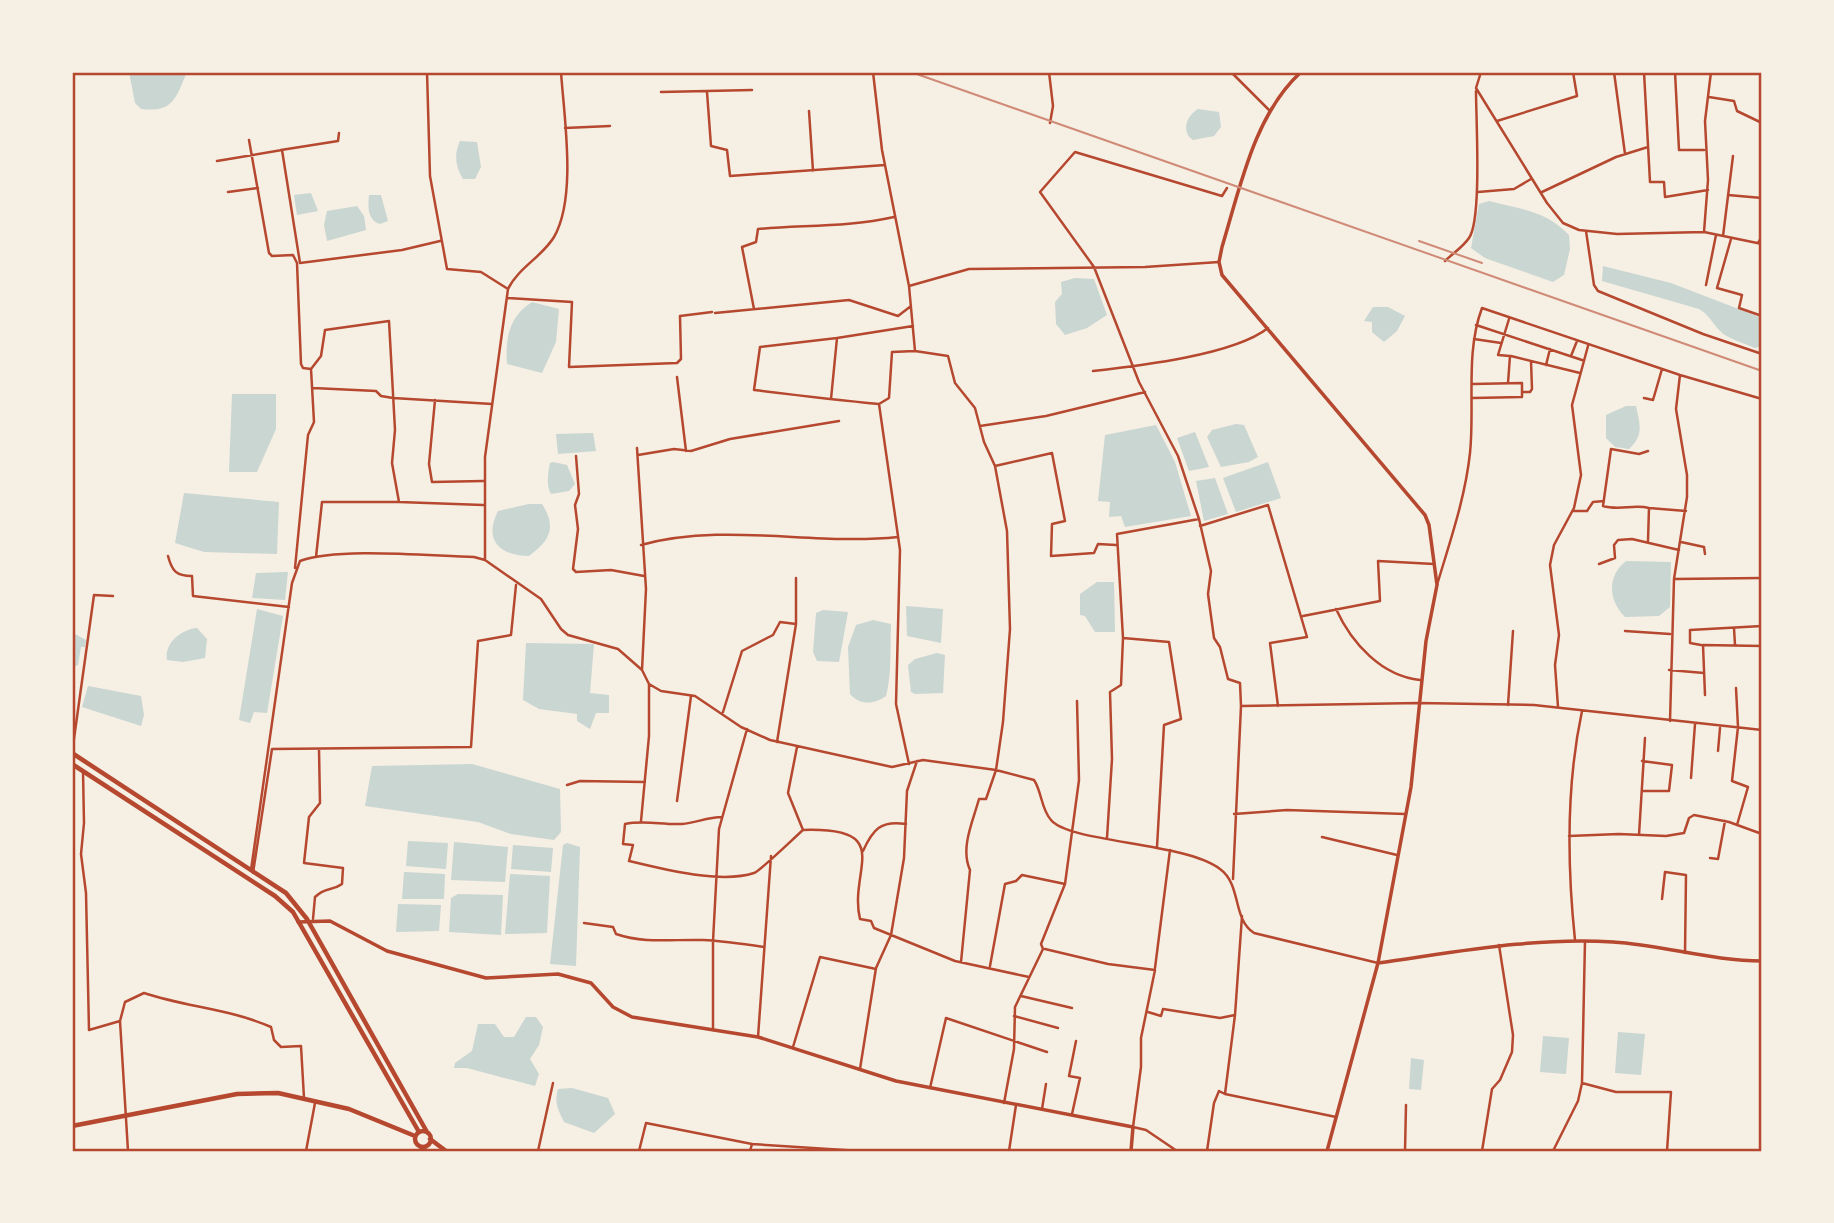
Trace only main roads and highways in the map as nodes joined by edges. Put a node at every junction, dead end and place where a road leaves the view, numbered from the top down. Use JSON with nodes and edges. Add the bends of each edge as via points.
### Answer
{"nodes":[{"id":1,"x":72,"y":753,"type":"edge"},
{"id":2,"x":72,"y":764,"type":"edge"},
{"id":3,"x":72,"y":1126,"type":"edge"},
{"id":4,"x":427,"y":1132,"type":"junction"},
{"id":5,"x":417,"y":1134,"type":"junction"},
{"id":6,"x":430,"y":1139,"type":"junction"},
{"id":7,"x":424,"y":1146,"type":"junction"},
{"id":8,"x":430,"y":1151,"type":"edge"},
{"id":9,"x":446,"y":1151,"type":"edge"}],
"edges":[{"from":1,"to":4,"type":"highway","via":[[286,893],[310,919]]},
{"from":2,"to":5,"type":"highway","via":[[275,896],[298,922]]},
{"from":3,"to":5,"type":"highway","via":[[237,1094],[278,1093],[349,1108]]},
{"from":4,"to":5,"type":"highway"},
{"from":4,"to":6,"type":"highway"},
{"from":5,"to":7,"type":"highway","via":[[417,1144]]},
{"from":6,"to":7,"type":"highway"},
{"from":6,"to":9,"type":"highway"},
{"from":7,"to":8,"type":"highway"}]}
